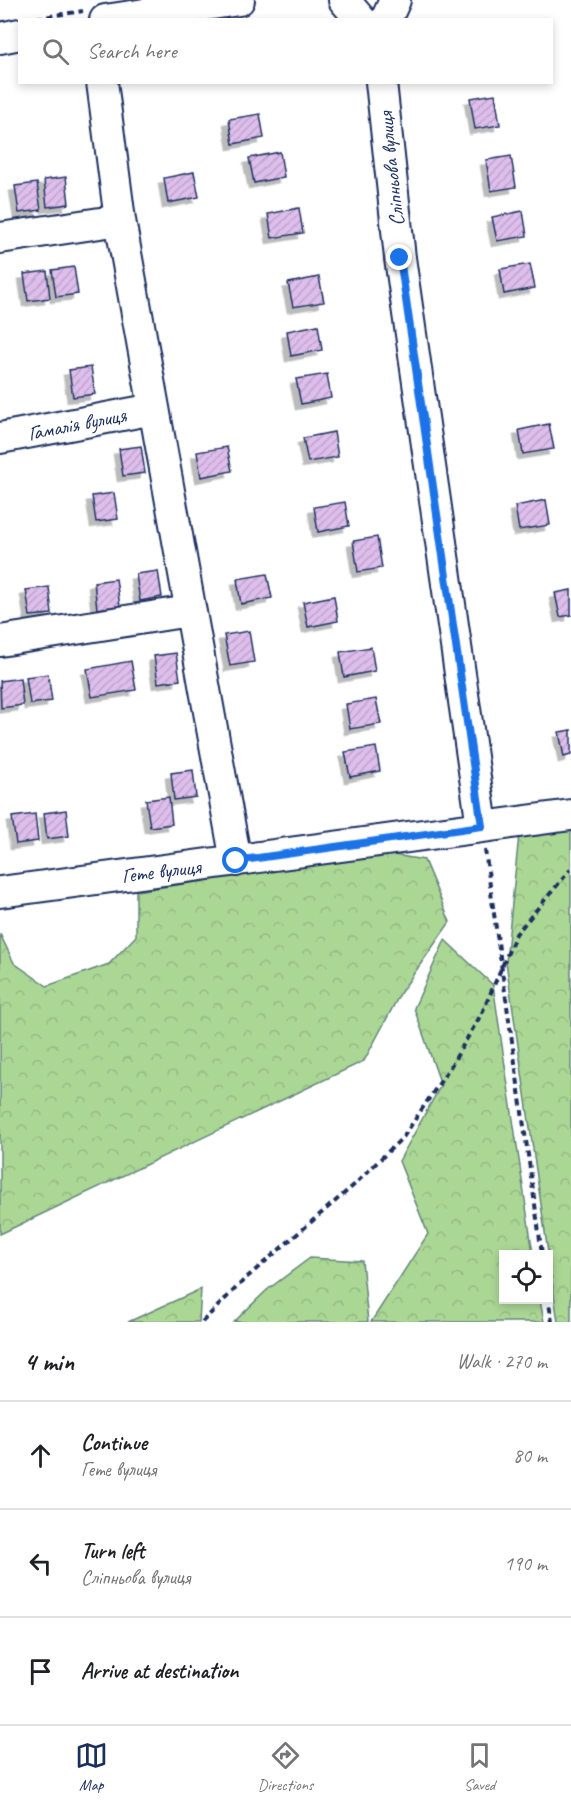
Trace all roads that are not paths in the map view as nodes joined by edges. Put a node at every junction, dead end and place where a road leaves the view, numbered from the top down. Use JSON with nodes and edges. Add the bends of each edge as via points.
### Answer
{"nodes":[{"id":1,"x":239,"y":0,"type":"edge"},
{"id":2,"x":344,"y":0,"type":"edge"},
{"id":3,"x":395,"y":0,"type":"edge"},
{"id":4,"x":118,"y":18,"type":"edge"},
{"id":5,"x":359,"y":18,"type":"edge"},
{"id":6,"x":387,"y":18,"type":"edge"},
{"id":7,"x":18,"y":34,"type":"edge"},
{"id":8,"x":0,"y":38,"type":"edge"},
{"id":9,"x":102,"y":84,"type":"edge"},
{"id":10,"x":381,"y":84,"type":"edge"},
{"id":11,"x":120,"y":220,"type":"junction"},
{"id":12,"x":0,"y":238,"type":"edge"},
{"id":13,"x":154,"y":409,"type":"junction"},
{"id":14,"x":0,"y":438,"type":"edge"},
{"id":15,"x":189,"y":610,"type":"junction"},
{"id":16,"x":0,"y":641,"type":"edge"},
{"id":17,"x":571,"y":815,"type":"edge"},
{"id":18,"x":482,"y":826,"type":"junction"},
{"id":19,"x":236,"y":861,"type":"junction"},
{"id":20,"x":0,"y":892,"type":"edge"}],
"edges":[{"from":1,"to":4,"type":"street"},
{"from":2,"to":5,"type":"street"},
{"from":3,"to":6,"type":"street"},
{"from":7,"to":8,"type":"street"},
{"from":9,"to":11,"type":"street"},
{"from":10,"to":18,"type":"street","name":"Сліпньова вулиця","via":[[400,258]]},
{"from":11,"to":12,"type":"street"},
{"from":11,"to":13,"type":"street"},
{"from":13,"to":14,"type":"street","name":"Гамалія вулиця"},
{"from":13,"to":15,"type":"street"},
{"from":15,"to":16,"type":"street"},
{"from":15,"to":19,"type":"street"},
{"from":17,"to":18,"type":"street","name":"Гете вулиця"},
{"from":18,"to":19,"type":"street","name":"Гете вулиця"},
{"from":19,"to":20,"type":"street","name":"Гете вулиця"}]}
